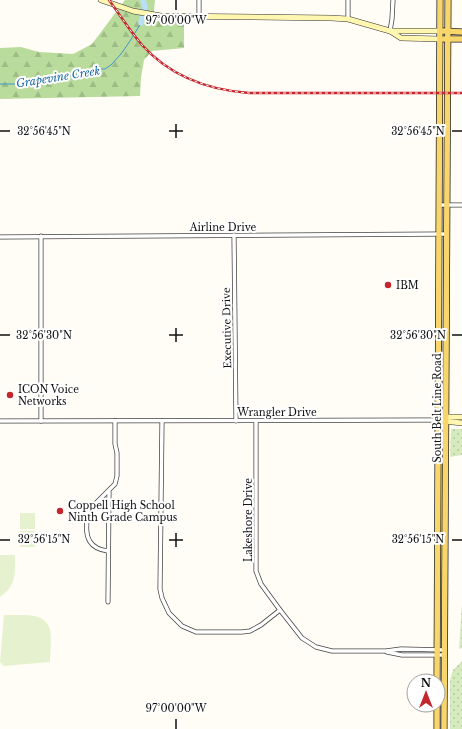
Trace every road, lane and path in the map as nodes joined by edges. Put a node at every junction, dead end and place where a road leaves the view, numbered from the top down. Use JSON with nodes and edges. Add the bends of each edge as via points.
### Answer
{"nodes":[{"id":1,"x":101,"y":0,"type":"edge"},
{"id":2,"x":199,"y":0,"type":"edge"},
{"id":3,"x":348,"y":0,"type":"edge"},
{"id":4,"x":393,"y":0,"type":"edge"},
{"id":5,"x":440,"y":0,"type":"edge"},
{"id":6,"x":448,"y":0,"type":"edge"},
{"id":7,"x":199,"y":17,"type":"junction"},
{"id":8,"x":348,"y":19,"type":"junction"},
{"id":9,"x":390,"y":31,"type":"junction"},
{"id":10,"x":440,"y":31,"type":"junction"},
{"id":11,"x":447,"y":31,"type":"junction"},
{"id":12,"x":462,"y":32,"type":"edge"},
{"id":13,"x":440,"y":39,"type":"junction"},
{"id":14,"x":447,"y":39,"type":"junction"},
{"id":15,"x":462,"y":39,"type":"edge"},
{"id":16,"x":439,"y":104,"type":"junction"},
{"id":17,"x":447,"y":106,"type":"junction"},
{"id":18,"x":439,"y":205,"type":"junction"},
{"id":19,"x":447,"y":205,"type":"junction"},
{"id":20,"x":462,"y":205,"type":"edge"},
{"id":21,"x":446,"y":234,"type":"junction"},
{"id":22,"x":439,"y":235,"type":"junction"},
{"id":23,"x":0,"y":236,"type":"edge"},
{"id":24,"x":41,"y":236,"type":"junction"},
{"id":25,"x":234,"y":236,"type":"junction"},
{"id":26,"x":439,"y":320,"type":"junction"},
{"id":27,"x":446,"y":320,"type":"junction"},
{"id":28,"x":462,"y":417,"type":"edge"},
{"id":29,"x":256,"y":420,"type":"junction"},
{"id":30,"x":438,"y":420,"type":"junction"},
{"id":31,"x":446,"y":420,"type":"junction"},
{"id":32,"x":0,"y":421,"type":"edge"},
{"id":33,"x":42,"y":421,"type":"junction"},
{"id":34,"x":115,"y":421,"type":"junction"},
{"id":35,"x":162,"y":421,"type":"junction"},
{"id":36,"x":236,"y":421,"type":"junction"},
{"id":37,"x":462,"y":423,"type":"edge"},
{"id":38,"x":109,"y":492,"type":"junction"},
{"id":39,"x":108,"y":551,"type":"junction"},
{"id":40,"x":438,"y":570,"type":"junction"},
{"id":41,"x":445,"y":570,"type":"junction"},
{"id":42,"x":108,"y":602,"type":"dead end"},
{"id":43,"x":280,"y":610,"type":"junction"},
{"id":44,"x":437,"y":652,"type":"junction"},
{"id":45,"x":445,"y":652,"type":"junction"},
{"id":46,"x":437,"y":673,"type":"edge"},
{"id":47,"x":437,"y":713,"type":"edge"},
{"id":48,"x":437,"y":729,"type":"edge"},
{"id":49,"x":444,"y":729,"type":"edge"}],
"edges":[{"from":1,"to":7,"type":"street","via":[[152,15]]},
{"from":2,"to":7,"type":"street"},
{"from":3,"to":8,"type":"street"},
{"from":4,"to":9,"type":"street"},
{"from":5,"to":10,"type":"main road","name":"South Belt Line Road"},
{"from":6,"to":11,"type":"main road","name":"South Belt Line Road"},
{"from":7,"to":8,"type":"street"},
{"from":8,"to":9,"type":"street"},
{"from":9,"to":10,"type":"street"},
{"from":9,"to":13,"type":"street","via":[[402,38]]},
{"from":10,"to":11,"type":"main road"},
{"from":10,"to":13,"type":"main road","name":"South Belt Line Road"},
{"from":11,"to":12,"type":"main road"},
{"from":11,"to":14,"type":"main road","name":"South Belt Line Road"},
{"from":13,"to":14,"type":"main road"},
{"from":13,"to":16,"type":"main road","name":"South Belt Line Road"},
{"from":14,"to":15,"type":"main road"},
{"from":14,"to":17,"type":"main road","name":"South Belt Line Road"},
{"from":16,"to":17,"type":"main road"},
{"from":16,"to":18,"type":"main road","name":"South Belt Line Road"},
{"from":17,"to":19,"type":"main road","name":"South Belt Line Road"},
{"from":18,"to":19,"type":"street"},
{"from":18,"to":22,"type":"main road","name":"South Belt Line Road"},
{"from":19,"to":20,"type":"street"},
{"from":19,"to":21,"type":"main road","name":"South Belt Line Road"},
{"from":21,"to":22,"type":"street","name":"Airline Drive"},
{"from":21,"to":27,"type":"main road","name":"South Belt Line Road"},
{"from":22,"to":25,"type":"street","name":"Airline Drive"},
{"from":22,"to":26,"type":"main road","name":"South Belt Line Road"},
{"from":23,"to":24,"type":"street","name":"Airline Drive"},
{"from":24,"to":25,"type":"street","name":"Airline Drive"},
{"from":24,"to":33,"type":"street"},
{"from":25,"to":36,"type":"street","name":"Executive Drive"},
{"from":26,"to":27,"type":"main road"},
{"from":26,"to":30,"type":"main road","name":"South Belt Line Road"},
{"from":27,"to":31,"type":"main road","name":"South Belt Line Road"},
{"from":28,"to":31,"type":"street"},
{"from":29,"to":30,"type":"street","name":"Wrangler Drive"},
{"from":29,"to":36,"type":"street","name":"Wrangler Drive"},
{"from":29,"to":43,"type":"street","name":"Lakeshore Drive","via":[[256,571],[261,584]]},
{"from":30,"to":31,"type":"street"},
{"from":30,"to":40,"type":"main road","name":"South Belt Line Road"},
{"from":31,"to":37,"type":"street"},
{"from":31,"to":41,"type":"main road","name":"South Belt Line Road"},
{"from":32,"to":33,"type":"street","name":"Wrangler Drive"},
{"from":33,"to":34,"type":"street","name":"Wrangler Drive"},
{"from":34,"to":35,"type":"street","name":"Wrangler Drive"},
{"from":34,"to":38,"type":"street","via":[[117,476]]},
{"from":35,"to":36,"type":"street","name":"Wrangler Drive"},
{"from":35,"to":43,"type":"street","via":[[160,589],[169,613],[182,626],[196,632],[242,632],[255,629]]},
{"from":38,"to":39,"type":"street"},
{"from":38,"to":39,"type":"street","via":[[90,508],[87,524],[90,542],[100,550]]},
{"from":39,"to":42,"type":"street"},
{"from":40,"to":41,"type":"main road"},
{"from":40,"to":44,"type":"main road","name":"South Belt Line Road"},
{"from":41,"to":45,"type":"main road","name":"South Belt Line Road"},
{"from":43,"to":44,"type":"street","name":"Lakeshore Drive","via":[[302,638],[316,647],[332,651],[386,651],[402,655]]},
{"from":44,"to":45,"type":"street","name":"Lakeshore Drive"},
{"from":44,"to":46,"type":"main road","name":"South Belt Line Road"},
{"from":45,"to":49,"type":"main road","name":"South Belt Line Road"},
{"from":47,"to":48,"type":"main road"}]}
